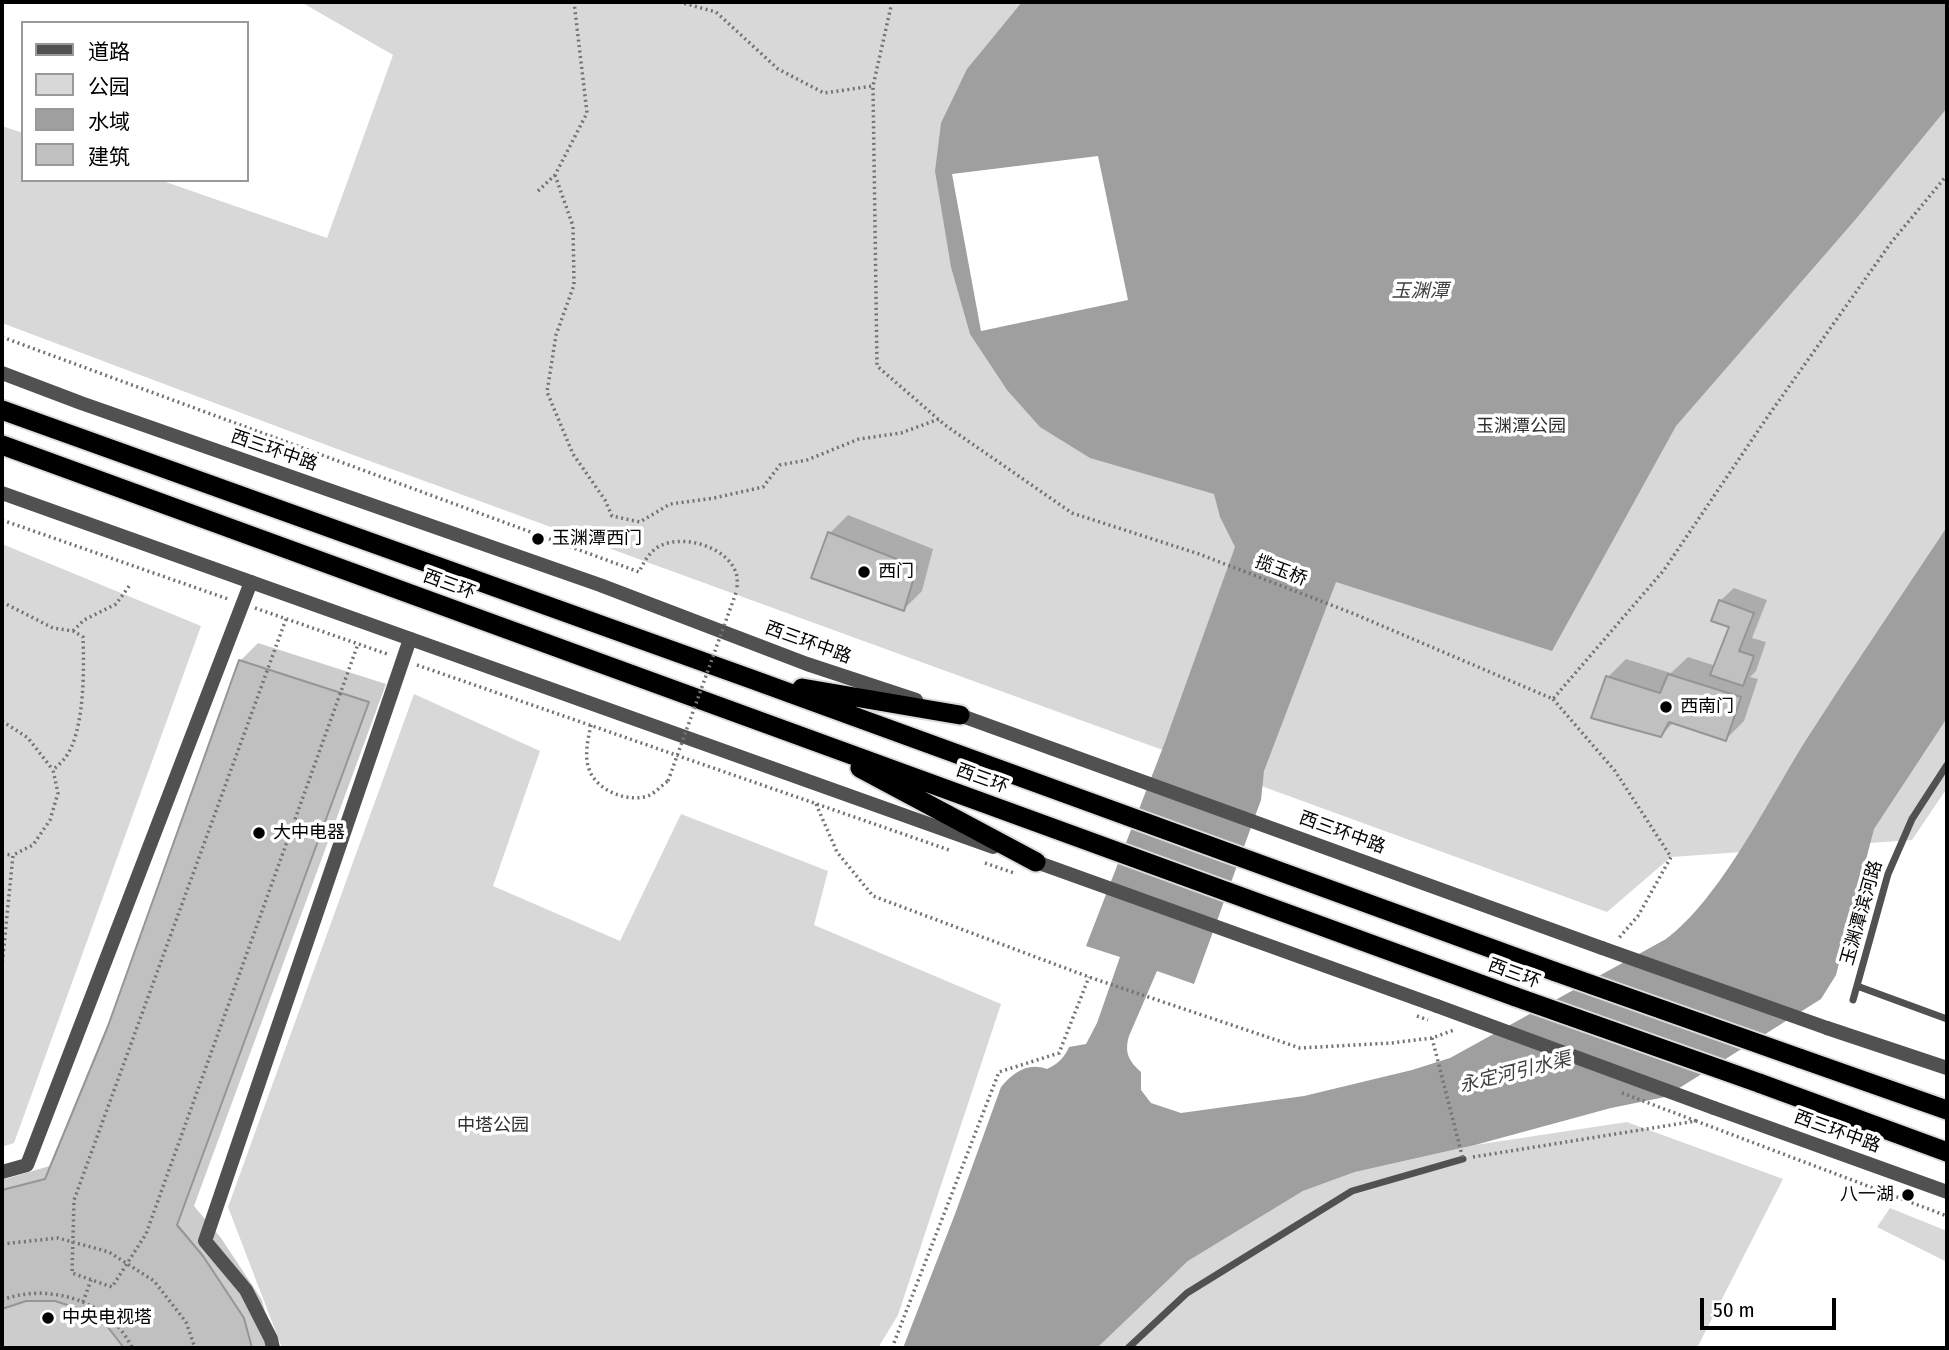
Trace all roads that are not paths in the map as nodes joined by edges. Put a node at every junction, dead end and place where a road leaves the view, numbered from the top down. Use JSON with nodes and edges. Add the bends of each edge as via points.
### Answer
{"nodes":[{"id":1,"x":2,"y":373,"type":"edge"},
{"id":2,"x":7,"y":412,"type":"edge"},
{"id":3,"x":2,"y":445,"type":"edge"},
{"id":4,"x":2,"y":493,"type":"edge"},
{"id":5,"x":251,"y":582,"type":"junction"},
{"id":6,"x":410,"y":639,"type":"junction"},
{"id":7,"x":754,"y":680,"type":"junction"},
{"id":8,"x":960,"y":715,"type":"junction"},
{"id":9,"x":798,"y":734,"type":"junction"},
{"id":10,"x":1947,"y":765,"type":"edge"},
{"id":11,"x":1031,"y":869,"type":"junction"},
{"id":12,"x":1857,"y":986,"type":"junction"},
{"id":13,"x":1853,"y":1000,"type":"dead end"},
{"id":14,"x":1947,"y":1019,"type":"edge"},
{"id":15,"x":1947,"y":1068,"type":"edge"},
{"id":16,"x":1947,"y":1110,"type":"edge"},
{"id":17,"x":1947,"y":1152,"type":"edge"},
{"id":18,"x":1463,"y":1159,"type":"road end"},
{"id":19,"x":2,"y":1172,"type":"edge"},
{"id":20,"x":1947,"y":1192,"type":"edge"},
{"id":21,"x":273,"y":1348,"type":"edge"},
{"id":22,"x":1128,"y":1348,"type":"edge"}],
"edges":[{"from":1,"to":8,"type":"street","name":"西三环中路"},
{"from":2,"to":7,"type":"highway","name":"西三环"},
{"from":3,"to":9,"type":"highway","name":"西三环"},
{"from":4,"to":5,"type":"street"},
{"from":5,"to":6,"type":"street"},
{"from":5,"to":19,"type":"street","via":[[27,1165]]},
{"from":6,"to":11,"type":"street"},
{"from":6,"to":21,"type":"street","via":[[205,1241],[246,1290]]},
{"from":7,"to":8,"type":"highway"},
{"from":7,"to":16,"type":"highway","name":"西三环","bridge":true},
{"from":8,"to":15,"type":"street","name":"西三环中路","bridge":true},
{"from":9,"to":11,"type":"highway"},
{"from":9,"to":17,"type":"highway","name":"西三环","bridge":true},
{"from":10,"to":12,"type":"lane","name":"玉渊潭滨河路","via":[[1912,819],[1888,874]]},
{"from":11,"to":20,"type":"street","name":"西三环中路","bridge":true,"via":[[1110,889]]},
{"from":12,"to":13,"type":"lane","name":"玉渊潭滨河路"},
{"from":12,"to":14,"type":"lane"},
{"from":18,"to":22,"type":"lane","via":[[1352,1191],[1187,1293]]}]}
